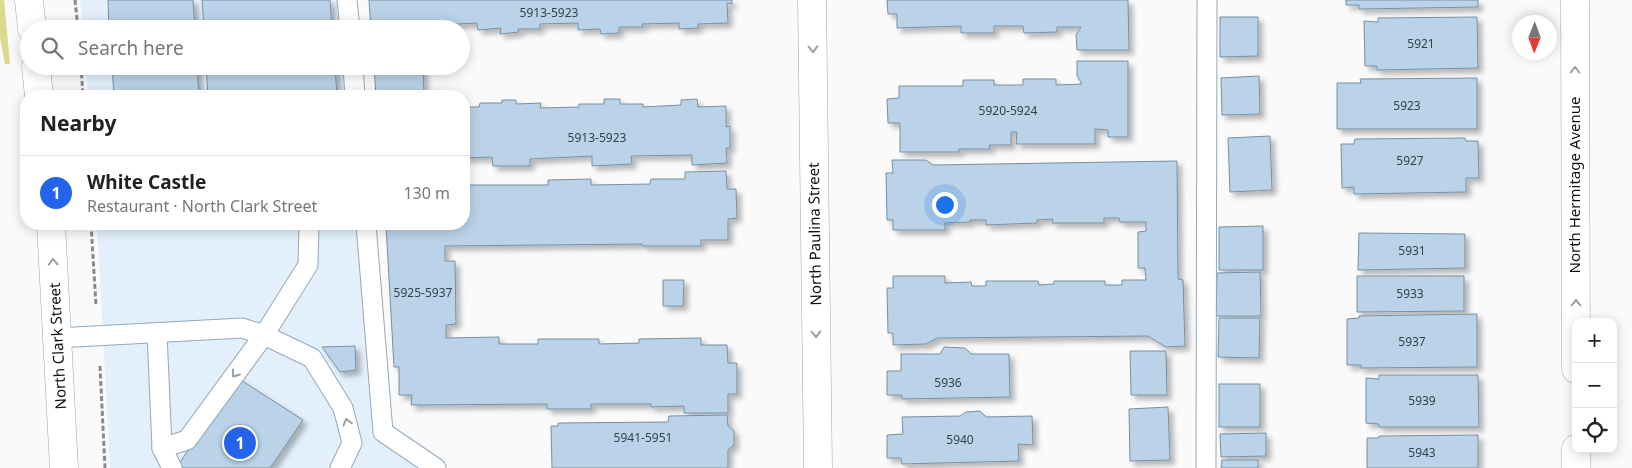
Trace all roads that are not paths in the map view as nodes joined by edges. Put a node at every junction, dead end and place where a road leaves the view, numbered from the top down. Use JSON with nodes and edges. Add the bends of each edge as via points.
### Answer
{"nodes":[{"id":1,"x":29,"y":0,"type":"edge"},
{"id":2,"x":347,"y":0,"type":"edge"},
{"id":3,"x":812,"y":0,"type":"edge"},
{"id":4,"x":1207,"y":0,"type":"edge"},
{"id":5,"x":1574,"y":0,"type":"edge"},
{"id":6,"x":31,"y":20,"type":"edge"},
{"id":7,"x":349,"y":20,"type":"edge"},
{"id":8,"x":37,"y":75,"type":"edge"},
{"id":9,"x":354,"y":75,"type":"edge"},
{"id":10,"x":38,"y":90,"type":"edge"},
{"id":11,"x":355,"y":90,"type":"edge"},
{"id":12,"x":52,"y":230,"type":"edge"},
{"id":13,"x":309,"y":230,"type":"edge"},
{"id":14,"x":366,"y":230,"type":"edge"},
{"id":15,"x":157,"y":333,"type":"junction"},
{"id":16,"x":264,"y":335,"type":"junction"},
{"id":17,"x":57,"y":338,"type":"junction"},
{"id":18,"x":1576,"y":363,"type":"edge"},
{"id":19,"x":162,"y":448,"type":"junction"},
{"id":20,"x":1576,"y":453,"type":"edge"},
{"id":21,"x":64,"y":468,"type":"edge"},
{"id":22,"x":172,"y":468,"type":"edge"},
{"id":23,"x":340,"y":468,"type":"edge"},
{"id":24,"x":436,"y":468,"type":"edge"},
{"id":25,"x":818,"y":468,"type":"edge"},
{"id":26,"x":1206,"y":468,"type":"edge"},
{"id":27,"x":1576,"y":468,"type":"edge"}],
"edges":[{"from":1,"to":6,"type":"street"},
{"from":2,"to":7,"type":"lane"},
{"from":3,"to":25,"type":"street","name":"North Paulina Street","one_way":true},
{"from":4,"to":26,"type":"lane"},
{"from":18,"to":5,"type":"street","name":"North Hermitage Avenue","one_way":true},
{"from":8,"to":10,"type":"street"},
{"from":9,"to":11,"type":"lane"},
{"from":17,"to":12,"type":"street","name":"North Clark Street","one_way":true},
{"from":13,"to":16,"type":"lane","via":[[308,265]]},
{"from":14,"to":24,"type":"lane","via":[[383,432]]},
{"from":15,"to":16,"type":"lane","via":[[242,328]]},
{"from":15,"to":17,"type":"lane"},
{"from":15,"to":19,"type":"lane"},
{"from":16,"to":19,"type":"lane","one_way":true,"via":[[187,440]]},
{"from":23,"to":16,"type":"lane","one_way":true,"via":[[352,442],[343,408],[312,358]]},
{"from":17,"to":21,"type":"street","name":"North Clark Street"},
{"from":19,"to":22,"type":"lane"},
{"from":20,"to":27,"type":"street"}]}
